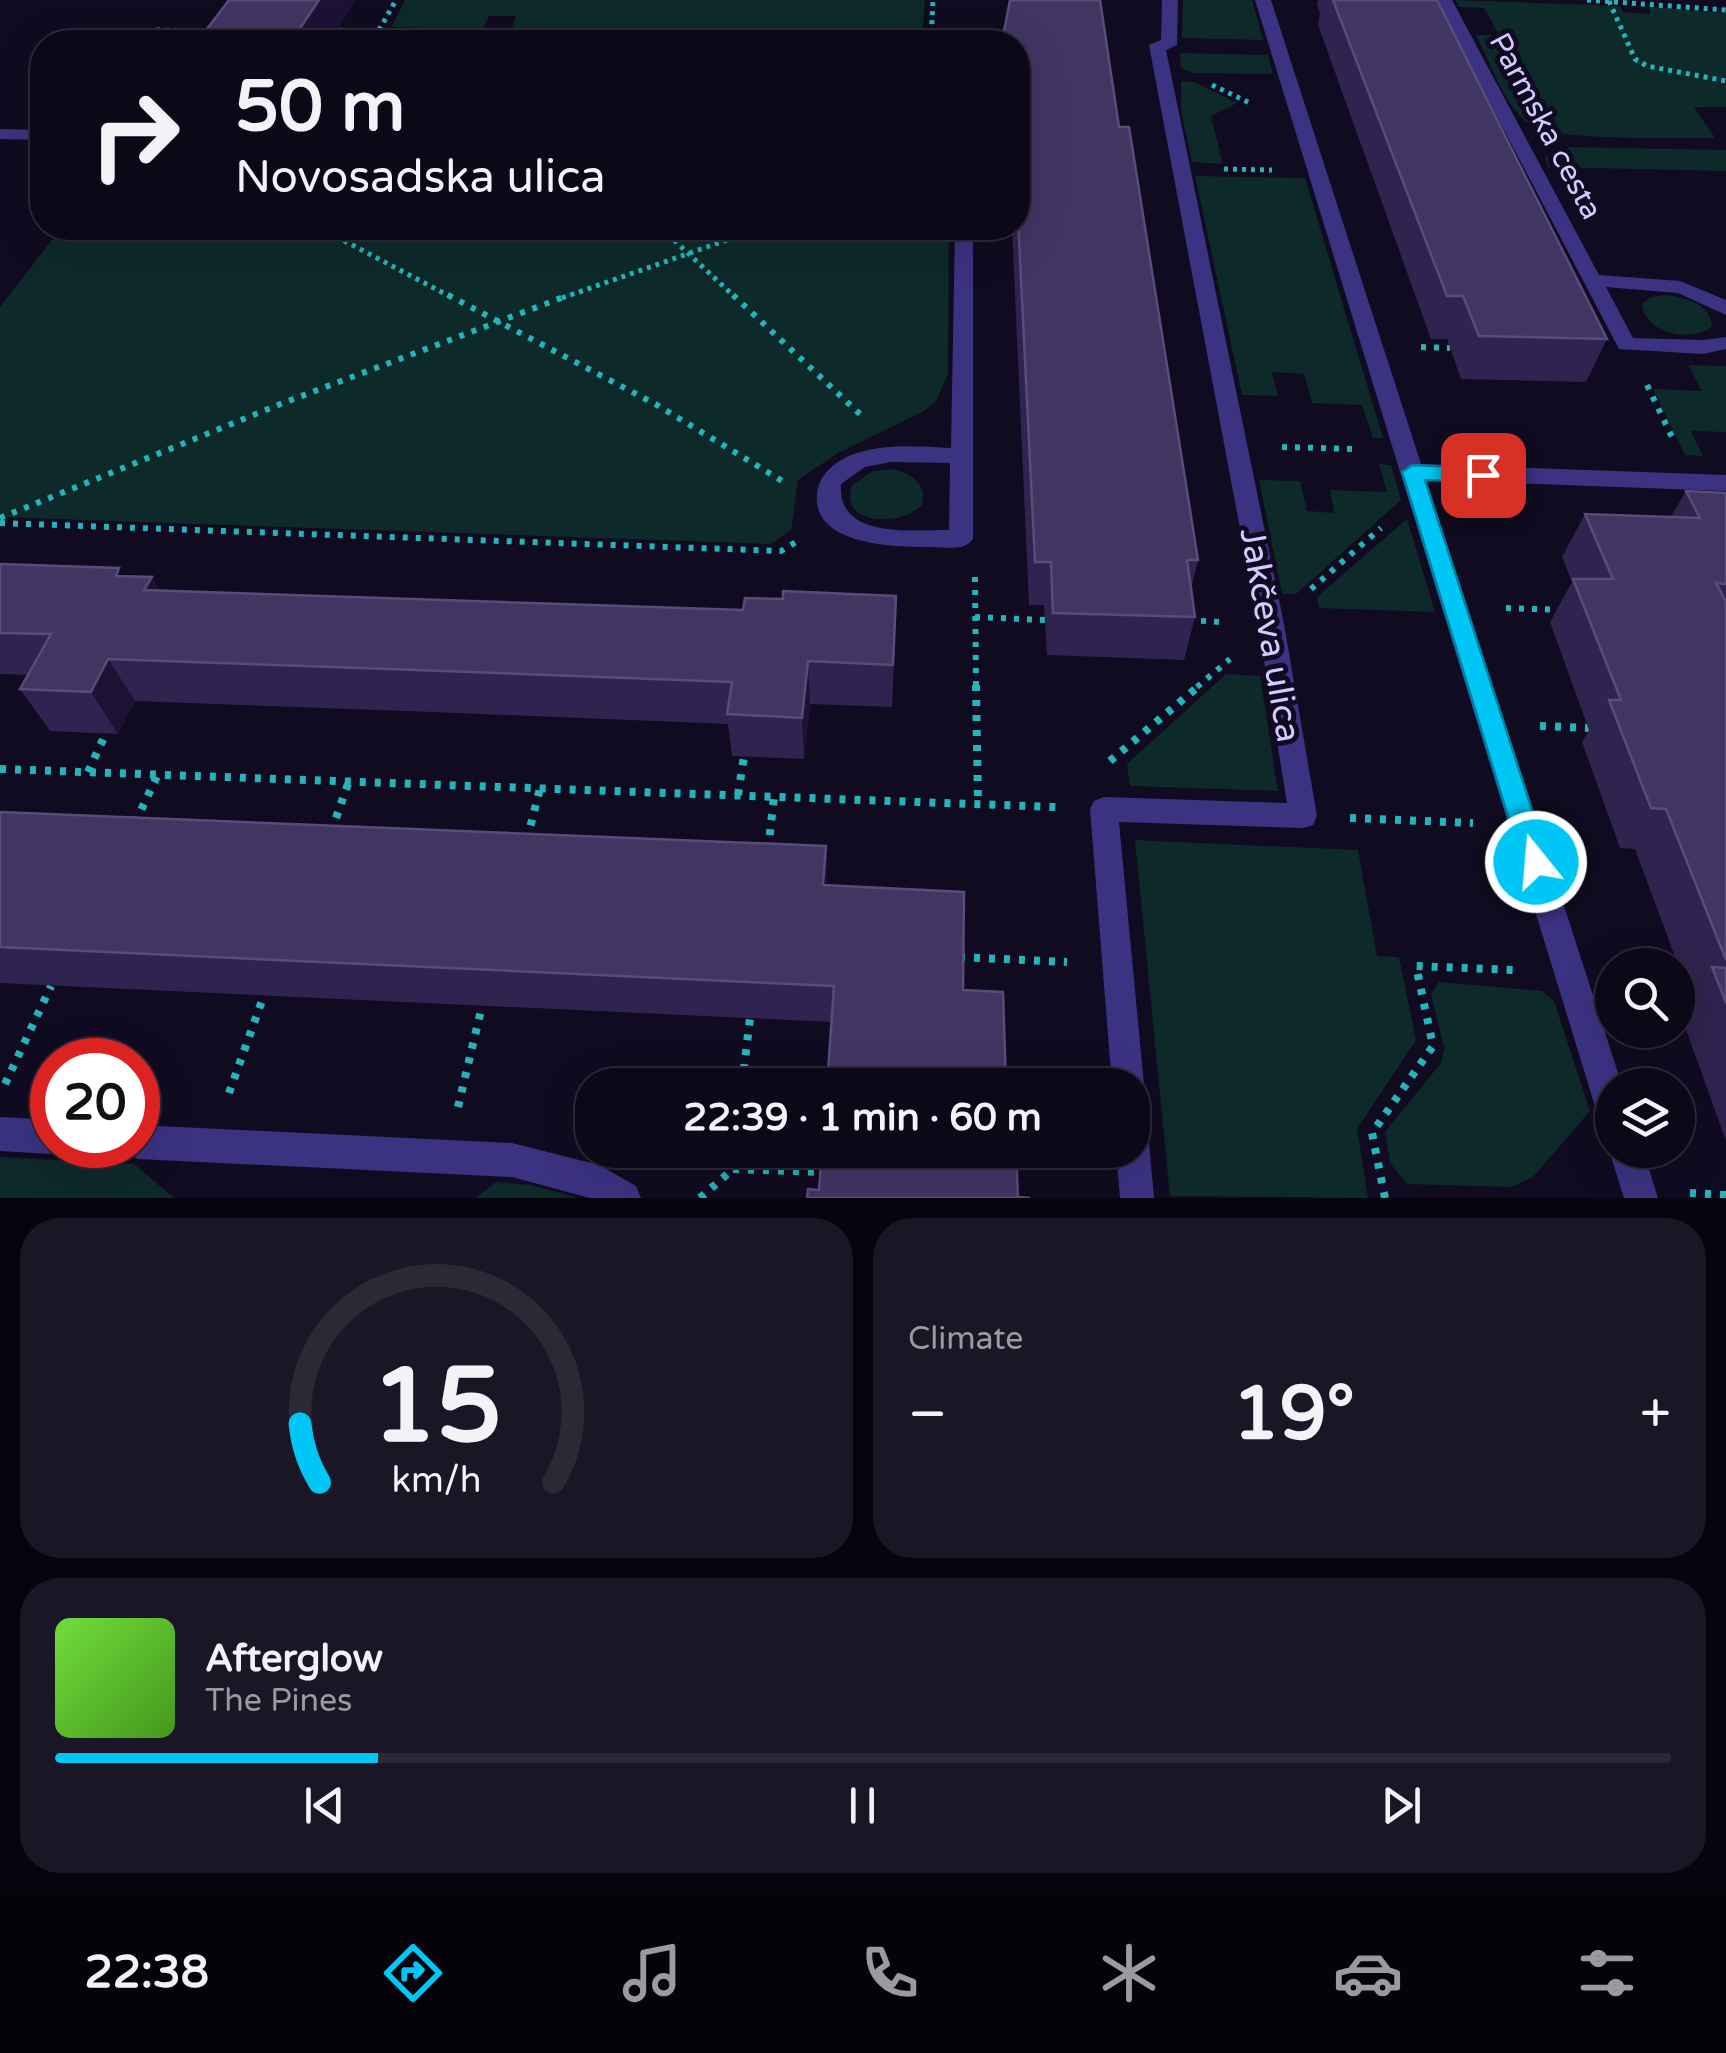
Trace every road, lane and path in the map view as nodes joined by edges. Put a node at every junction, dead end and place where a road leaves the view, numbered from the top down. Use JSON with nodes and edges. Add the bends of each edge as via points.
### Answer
{"nodes":[{"id":1,"x":396,"y":0,"type":"edge"},
{"id":2,"x":932,"y":0,"type":"edge"},
{"id":3,"x":1170,"y":0,"type":"edge"},
{"id":4,"x":1263,"y":0,"type":"edge"},
{"id":5,"x":1444,"y":0,"type":"edge"},
{"id":6,"x":1587,"y":0,"type":"edge"},
{"id":7,"x":1609,"y":2,"type":"edge"},
{"id":8,"x":1726,"y":10,"type":"edge"},
{"id":9,"x":326,"y":30,"type":"dead end"},
{"id":10,"x":348,"y":30,"type":"edge"},
{"id":11,"x":379,"y":30,"type":"edge"},
{"id":12,"x":931,"y":30,"type":"edge"},
{"id":13,"x":1162,"y":75,"type":"junction"},
{"id":14,"x":1726,"y":82,"type":"edge"},
{"id":15,"x":1304,"y":129,"type":"junction"},
{"id":16,"x":0,"y":134,"type":"edge"},
{"id":17,"x":30,"y":134,"type":"edge"},
{"id":18,"x":1182,"y":168,"type":"junction"},
{"id":19,"x":1318,"y":172,"type":"junction"},
{"id":20,"x":342,"y":240,"type":"edge"},
{"id":21,"x":675,"y":240,"type":"edge"},
{"id":22,"x":724,"y":240,"type":"edge"},
{"id":23,"x":964,"y":240,"type":"edge"},
{"id":24,"x":688,"y":252,"type":"junction"},
{"id":25,"x":1594,"y":281,"type":"junction"},
{"id":26,"x":1726,"y":309,"type":"edge"},
{"id":27,"x":496,"y":322,"type":"junction"},
{"id":28,"x":1726,"y":343,"type":"edge"},
{"id":29,"x":1626,"y":344,"type":"junction"},
{"id":30,"x":1236,"y":446,"type":"junction"},
{"id":31,"x":901,"y":454,"type":"junction"},
{"id":32,"x":961,"y":456,"type":"junction"},
{"id":33,"x":1412,"y":472,"type":"junction"},
{"id":34,"x":1694,"y":482,"type":"junction"},
{"id":35,"x":1726,"y":484,"type":"edge"},
{"id":36,"x":831,"y":508,"type":"junction"},
{"id":37,"x":0,"y":520,"type":"edge"},
{"id":38,"x":961,"y":539,"type":"junction"},
{"id":39,"x":1455,"y":606,"type":"junction"},
{"id":40,"x":1565,"y":610,"type":"dead end"},
{"id":41,"x":975,"y":617,"type":"junction"},
{"id":42,"x":1045,"y":620,"type":"edge"},
{"id":43,"x":1271,"y":624,"type":"junction"},
{"id":44,"x":106,"y":733,"type":"dead end"},
{"id":45,"x":744,"y":756,"type":"edge"},
{"id":46,"x":0,"y":769,"type":"edge"},
{"id":47,"x":88,"y":772,"type":"junction"},
{"id":48,"x":158,"y":774,"type":"junction"},
{"id":49,"x":349,"y":781,"type":"junction"},
{"id":50,"x":540,"y":788,"type":"junction"},
{"id":51,"x":738,"y":795,"type":"junction"},
{"id":52,"x":774,"y":797,"type":"junction"},
{"id":53,"x":978,"y":804,"type":"junction"},
{"id":54,"x":1104,"y":809,"type":"junction"},
{"id":55,"x":1304,"y":816,"type":"junction"},
{"id":56,"x":1524,"y":826,"type":"junction"},
{"id":57,"x":128,"y":840,"type":"edge"},
{"id":58,"x":327,"y":844,"type":"edge"},
{"id":59,"x":524,"y":855,"type":"edge"},
{"id":60,"x":766,"y":863,"type":"edge"},
{"id":61,"x":960,"y":957,"type":"edge"},
{"id":62,"x":1118,"y":964,"type":"junction"},
{"id":63,"x":1570,"y":972,"type":"junction"},
{"id":64,"x":51,"y":986,"type":"edge"},
{"id":65,"x":264,"y":995,"type":"edge"},
{"id":66,"x":482,"y":1006,"type":"edge"},
{"id":67,"x":750,"y":1018,"type":"edge"},
{"id":68,"x":744,"y":1068,"type":"edge"},
{"id":69,"x":1127,"y":1068,"type":"edge"},
{"id":70,"x":1600,"y":1068,"type":"edge"},
{"id":71,"x":0,"y":1094,"type":"edge"},
{"id":72,"x":0,"y":1134,"type":"edge"},
{"id":73,"x":30,"y":1136,"type":"edge"},
{"id":74,"x":160,"y":1143,"type":"edge"},
{"id":75,"x":210,"y":1146,"type":"junction"},
{"id":76,"x":445,"y":1157,"type":"junction"},
{"id":77,"x":1134,"y":1168,"type":"edge"},
{"id":78,"x":1632,"y":1168,"type":"edge"},
{"id":79,"x":733,"y":1169,"type":"joint"},
{"id":80,"x":824,"y":1172,"type":"edge"},
{"id":81,"x":624,"y":1198,"type":"edge"},
{"id":82,"x":700,"y":1198,"type":"edge"},
{"id":83,"x":1137,"y":1198,"type":"edge"},
{"id":84,"x":1385,"y":1198,"type":"edge"},
{"id":85,"x":1642,"y":1198,"type":"edge"}],
"edges":[{"from":1,"to":11,"type":"path"},
{"from":2,"to":12,"type":"path"},
{"from":3,"to":13,"type":"street","name":"Jakčeva ulica","via":[[1170,44],[1157,45]]},
{"from":4,"to":15,"type":"street"},
{"from":5,"to":25,"type":"street","name":"Parmska cesta"},
{"from":6,"to":7,"type":"path"},
{"from":7,"to":8,"type":"path"},
{"from":7,"to":14,"type":"path","via":[[1635,58]]},
{"from":9,"to":10,"type":"path"},
{"from":13,"to":15,"type":"path","via":[[1192,76]]},
{"from":13,"to":18,"type":"street","name":"Jakčeva ulica"},
{"from":15,"to":19,"type":"street"},
{"from":16,"to":17,"type":"street"},
{"from":18,"to":19,"type":"path"},
{"from":18,"to":30,"type":"street","name":"Jakčeva ulica"},
{"from":19,"to":33,"type":"street"},
{"from":20,"to":27,"type":"path"},
{"from":21,"to":24,"type":"path"},
{"from":22,"to":24,"type":"path"},
{"from":23,"to":32,"type":"street"},
{"from":24,"to":27,"type":"path"},
{"from":24,"to":31,"type":"path"},
{"from":25,"to":26,"type":"street","via":[[1680,286]]},
{"from":25,"to":29,"type":"street","name":"Parmska cesta"},
{"from":27,"to":36,"type":"path","via":[[657,405]]},
{"from":27,"to":37,"type":"path","via":[[242,418]]},
{"from":28,"to":29,"type":"street"},
{"from":29,"to":34,"type":"path"},
{"from":30,"to":33,"type":"path"},
{"from":30,"to":43,"type":"street","name":"Jakčeva ulica"},
{"from":31,"to":32,"type":"street"},
{"from":31,"to":36,"type":"street","via":[[852,462],[830,482]]},
{"from":32,"to":38,"type":"street"},
{"from":33,"to":34,"type":"street"},
{"from":33,"to":39,"type":"street"},
{"from":33,"to":43,"type":"path"},
{"from":34,"to":35,"type":"street"},
{"from":36,"to":37,"type":"path","via":[[781,551]]},
{"from":36,"to":38,"type":"street","via":[[858,532]]},
{"from":38,"to":41,"type":"path","via":[[961,564],[974,565]]},
{"from":39,"to":40,"type":"path"},
{"from":39,"to":56,"type":"street"},
{"from":41,"to":42,"type":"path"},
{"from":41,"to":53,"type":"path"},
{"from":43,"to":54,"type":"path","via":[[1106,764]]},
{"from":43,"to":55,"type":"street","name":"Jakčeva ulica"},
{"from":44,"to":47,"type":"path"},
{"from":45,"to":51,"type":"path"},
{"from":46,"to":47,"type":"path"},
{"from":47,"to":48,"type":"path"},
{"from":48,"to":49,"type":"path"},
{"from":48,"to":57,"type":"path"},
{"from":49,"to":50,"type":"path"},
{"from":49,"to":58,"type":"path"},
{"from":50,"to":51,"type":"path"},
{"from":50,"to":59,"type":"path"},
{"from":51,"to":52,"type":"path"},
{"from":52,"to":53,"type":"path"},
{"from":52,"to":60,"type":"path"},
{"from":53,"to":54,"type":"path"},
{"from":54,"to":55,"type":"street"},
{"from":54,"to":62,"type":"street"},
{"from":55,"to":56,"type":"path"},
{"from":56,"to":63,"type":"street"},
{"from":61,"to":62,"type":"path"},
{"from":62,"to":69,"type":"street"},
{"from":63,"to":70,"type":"street"},
{"from":63,"to":84,"type":"path","via":[[1416,966],[1432,1046],[1372,1133]]},
{"from":64,"to":71,"type":"path"},
{"from":65,"to":75,"type":"path"},
{"from":66,"to":76,"type":"path"},
{"from":67,"to":68,"type":"path"},
{"from":72,"to":73,"type":"street"},
{"from":74,"to":75,"type":"street"},
{"from":75,"to":76,"type":"street"},
{"from":76,"to":81,"type":"street","via":[[556,1168]]},
{"from":77,"to":83,"type":"street"},
{"from":78,"to":85,"type":"street"},
{"from":79,"to":80,"type":"path"},
{"from":79,"to":82,"type":"path"}]}
